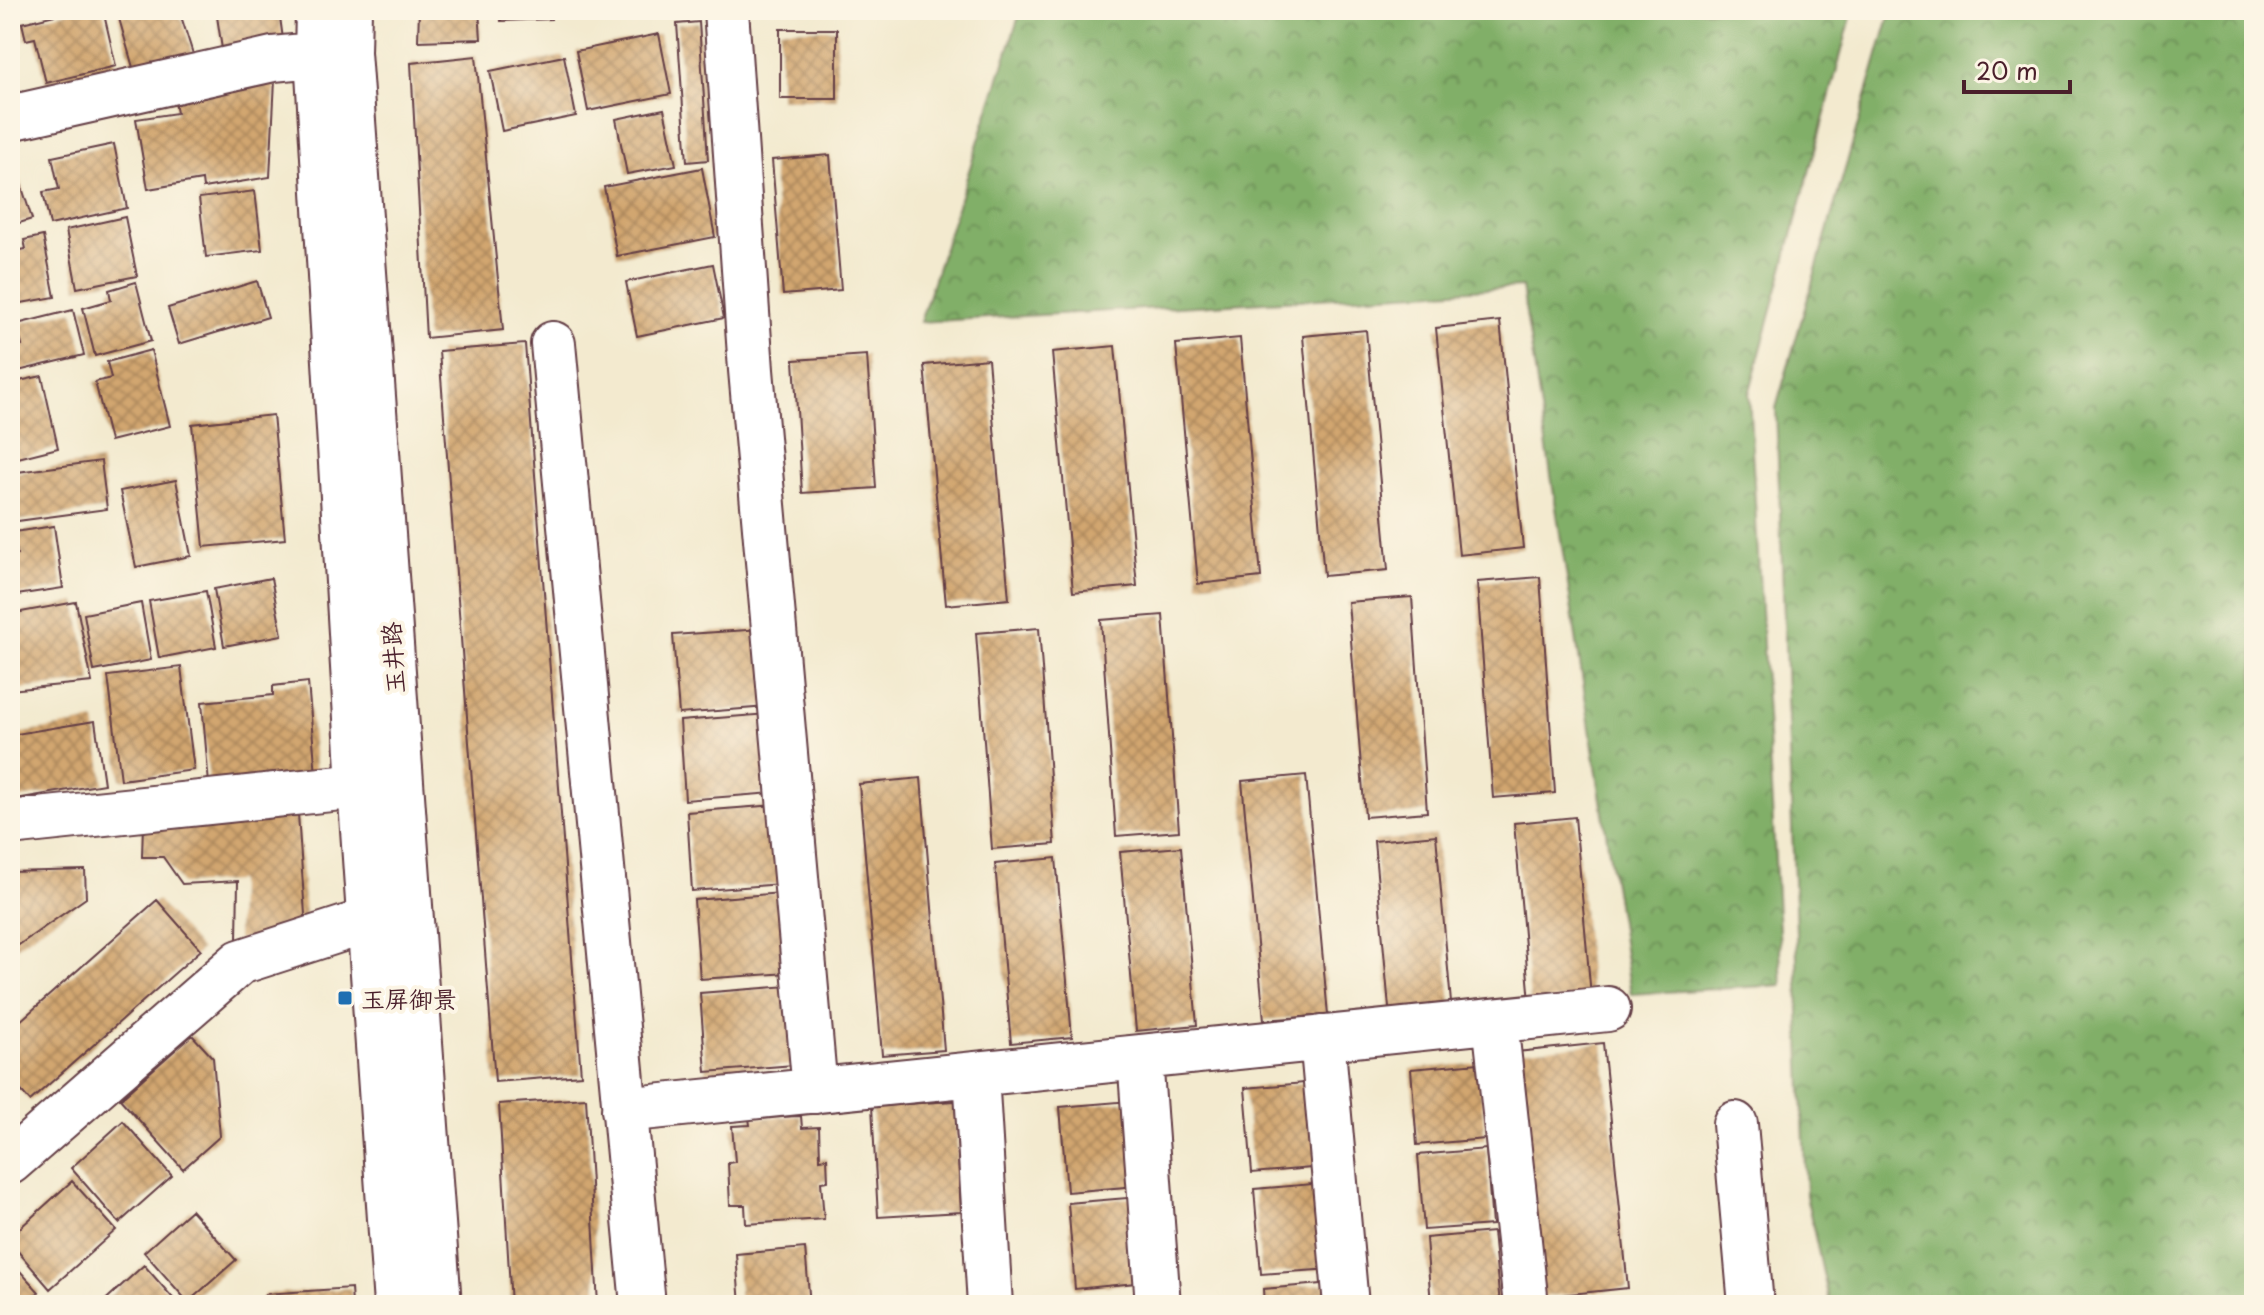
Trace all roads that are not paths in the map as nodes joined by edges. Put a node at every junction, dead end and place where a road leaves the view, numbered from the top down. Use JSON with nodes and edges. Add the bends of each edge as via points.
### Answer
{"nodes":[{"id":1,"x":318,"y":10,"type":"edge"},
{"id":2,"x":726,"y":10,"type":"edge"},
{"id":3,"x":338,"y":39,"type":"edge"},
{"id":4,"x":10,"y":118,"type":"edge"},
{"id":5,"x":553,"y":344,"type":"dead end"},
{"id":6,"x":360,"y":786,"type":"junction"},
{"id":7,"x":10,"y":823,"type":"edge"},
{"id":8,"x":370,"y":920,"type":"junction"},
{"id":9,"x":1608,"y":1009,"type":"dead end"},
{"id":10,"x":1495,"y":1021,"type":"junction"},
{"id":11,"x":1322,"y":1038,"type":"junction"},
{"id":12,"x":1140,"y":1057,"type":"junction"},
{"id":13,"x":976,"y":1074,"type":"junction"},
{"id":14,"x":815,"y":1091,"type":"junction"},
{"id":15,"x":624,"y":1110,"type":"junction"},
{"id":16,"x":1735,"y":1124,"type":"dead end"},
{"id":17,"x":10,"y":1162,"type":"edge"},
{"id":18,"x":396,"y":1305,"type":"edge"},
{"id":19,"x":439,"y":1305,"type":"edge"},
{"id":20,"x":643,"y":1305,"type":"edge"},
{"id":21,"x":990,"y":1305,"type":"edge"},
{"id":22,"x":1158,"y":1305,"type":"edge"},
{"id":23,"x":1346,"y":1305,"type":"edge"},
{"id":24,"x":1526,"y":1305,"type":"edge"},
{"id":25,"x":1751,"y":1305,"type":"edge"}],
"edges":[{"from":1,"to":3,"type":"street","name":"玉井路"},
{"from":2,"to":14,"type":"street","via":[[751,370]]},
{"from":3,"to":4,"type":"street","via":[[273,59]]},
{"from":3,"to":6,"type":"street","name":"玉井路"},
{"from":3,"to":19,"type":"street","name":"玉井路"},
{"from":5,"to":15,"type":"street"},
{"from":6,"to":7,"type":"street"},
{"from":6,"to":8,"type":"street","name":"玉井路"},
{"from":8,"to":17,"type":"street","via":[[240,962]]},
{"from":8,"to":18,"type":"street","name":"玉井路"},
{"from":9,"to":10,"type":"street"},
{"from":10,"to":11,"type":"street"},
{"from":10,"to":24,"type":"street"},
{"from":11,"to":12,"type":"street"},
{"from":11,"to":23,"type":"street"},
{"from":12,"to":13,"type":"street"},
{"from":12,"to":22,"type":"street"},
{"from":13,"to":14,"type":"street"},
{"from":13,"to":21,"type":"street"},
{"from":14,"to":15,"type":"street"},
{"from":15,"to":20,"type":"street"},
{"from":16,"to":25,"type":"street"}]}
